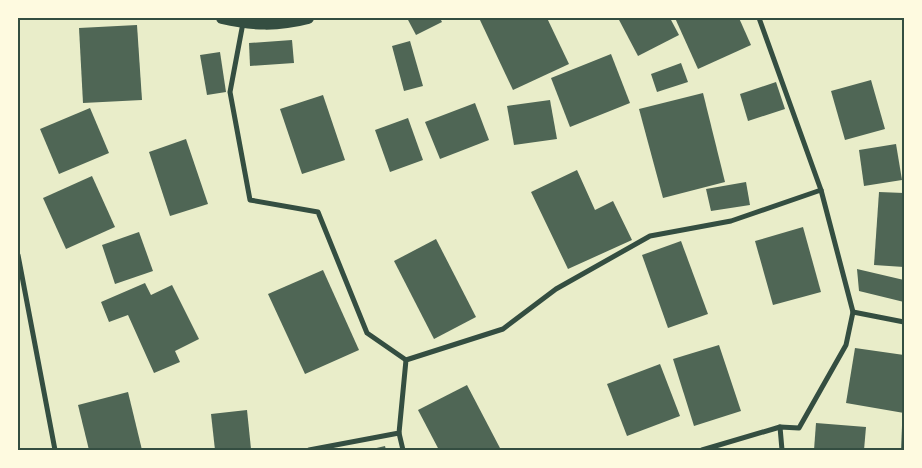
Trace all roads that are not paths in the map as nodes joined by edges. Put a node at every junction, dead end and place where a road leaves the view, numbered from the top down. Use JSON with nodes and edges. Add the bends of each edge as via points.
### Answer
{"nodes":[{"id":1,"x":222,"y":18,"type":"edge"},
{"id":2,"x":308,"y":18,"type":"edge"},
{"id":3,"x":758,"y":18,"type":"edge"},
{"id":4,"x":243,"y":22,"type":"junction"},
{"id":5,"x":821,"y":190,"type":"junction"},
{"id":6,"x":18,"y":255,"type":"edge"},
{"id":7,"x":853,"y":312,"type":"junction"},
{"id":8,"x":904,"y":322,"type":"edge"},
{"id":9,"x":406,"y":360,"type":"junction"},
{"id":10,"x":780,"y":428,"type":"junction"},
{"id":11,"x":399,"y":433,"type":"junction"},
{"id":12,"x":55,"y":450,"type":"edge"},
{"id":13,"x":309,"y":450,"type":"edge"},
{"id":14,"x":403,"y":450,"type":"edge"},
{"id":15,"x":702,"y":450,"type":"edge"},
{"id":16,"x":782,"y":450,"type":"edge"}],
"edges":[{"from":1,"to":4,"type":"main road"},
{"from":2,"to":4,"type":"main road","via":[[285,24]]},
{"from":3,"to":5,"type":"street"},
{"from":4,"to":9,"type":"street","via":[[230,92],[250,200],[318,212],[367,332]]},
{"from":5,"to":7,"type":"street"},
{"from":5,"to":9,"type":"street","via":[[731,221],[650,236],[556,289],[502,329]]},
{"from":6,"to":12,"type":"street"},
{"from":7,"to":8,"type":"street"},
{"from":7,"to":10,"type":"street","via":[[846,345],[799,428]]},
{"from":9,"to":11,"type":"street"},
{"from":10,"to":15,"type":"street"},
{"from":10,"to":16,"type":"street"},
{"from":11,"to":13,"type":"street"},
{"from":11,"to":14,"type":"street"}]}
